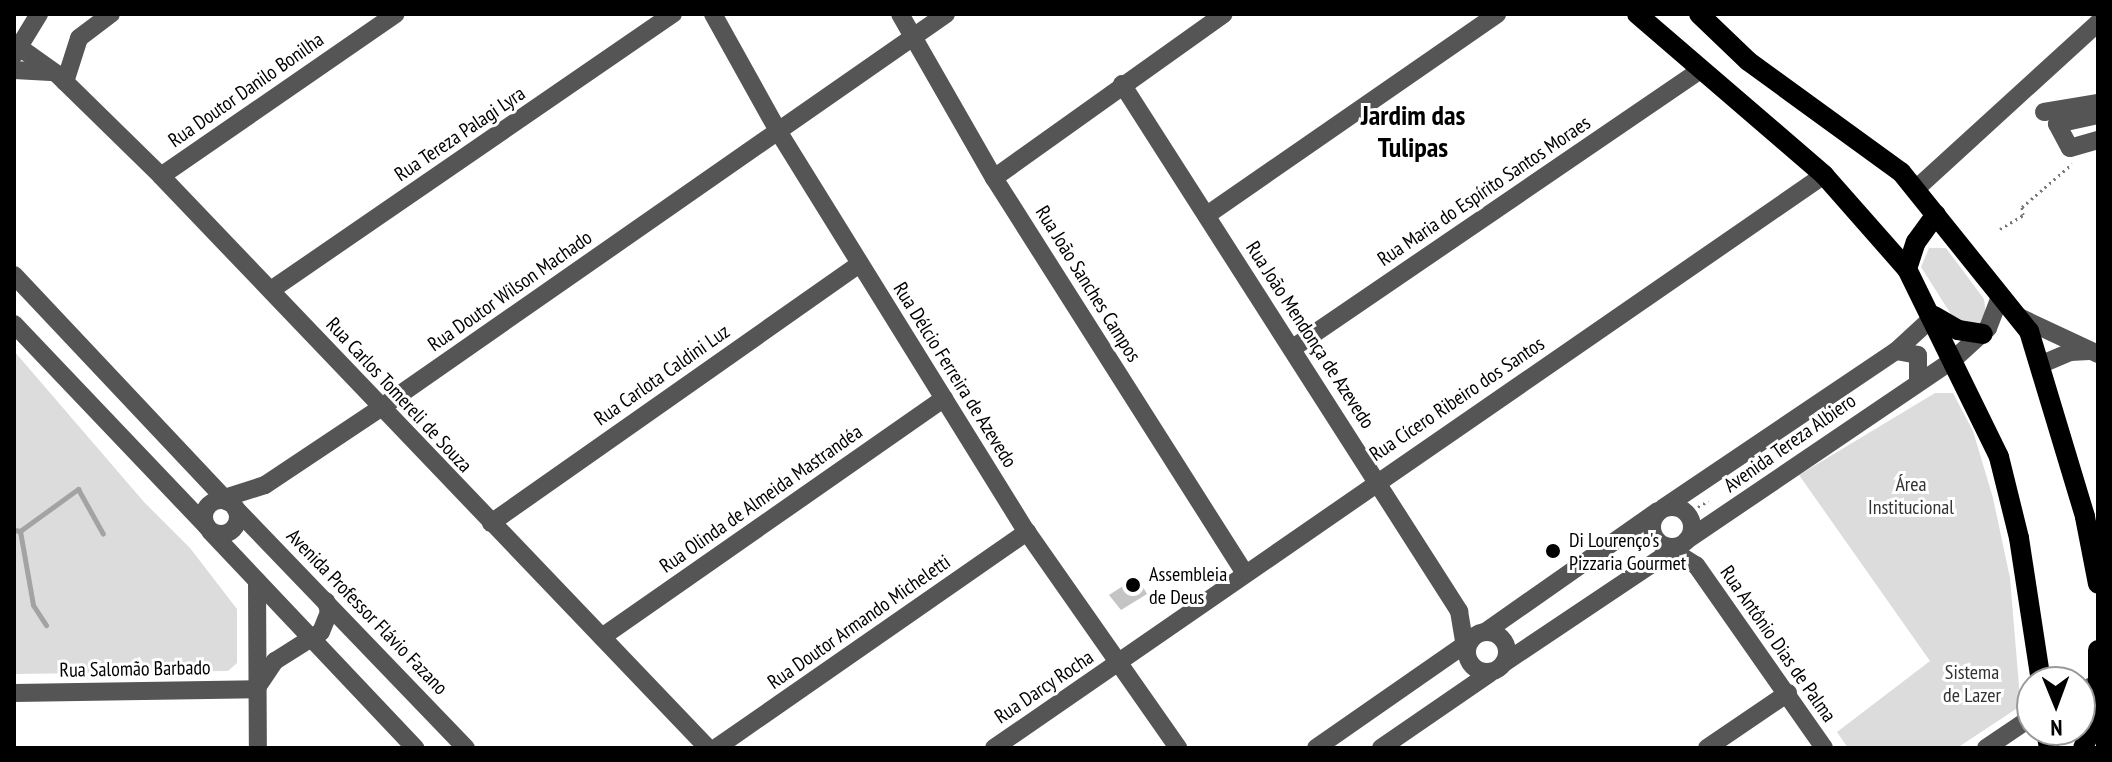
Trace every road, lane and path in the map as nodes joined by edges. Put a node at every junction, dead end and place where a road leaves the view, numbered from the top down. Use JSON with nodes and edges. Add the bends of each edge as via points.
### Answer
{"nodes":[{"id":1,"x":39,"y":14,"type":"edge"},
{"id":2,"x":396,"y":14,"type":"edge"},
{"id":3,"x":673,"y":14,"type":"edge"},
{"id":4,"x":713,"y":14,"type":"edge"},
{"id":5,"x":900,"y":14,"type":"edge"},
{"id":6,"x":946,"y":14,"type":"edge"},
{"id":7,"x":1224,"y":14,"type":"edge"},
{"id":8,"x":1497,"y":14,"type":"edge"},
{"id":9,"x":1637,"y":14,"type":"edge"},
{"id":10,"x":1699,"y":14,"type":"edge"},
{"id":11,"x":108,"y":15,"type":"edge"},
{"id":12,"x":2098,"y":23,"type":"edge"},
{"id":13,"x":912,"y":38,"type":"junction"},
{"id":14,"x":16,"y":51,"type":"edge"},
{"id":15,"x":14,"y":70,"type":"edge"},
{"id":16,"x":1700,"y":70,"type":"junction"},
{"id":17,"x":61,"y":78,"type":"junction"},
{"id":18,"x":1122,"y":84,"type":"junction"},
{"id":19,"x":2098,"y":103,"type":"edge"},
{"id":20,"x":2098,"y":115,"type":"edge"},
{"id":21,"x":2051,"y":118,"type":"junction"},
{"id":22,"x":778,"y":131,"type":"junction"},
{"id":23,"x":2098,"y":140,"type":"edge"},
{"id":24,"x":2074,"y":153,"type":"junction"},
{"id":25,"x":1824,"y":175,"type":"junction"},
{"id":26,"x":161,"y":176,"type":"junction"},
{"id":27,"x":994,"y":178,"type":"junction"},
{"id":28,"x":1917,"y":188,"type":"junction"},
{"id":29,"x":1936,"y":214,"type":"junction"},
{"id":30,"x":1207,"y":215,"type":"junction"},
{"id":31,"x":2000,"y":229,"type":"dead end"},
{"id":32,"x":859,"y":264,"type":"junction"},
{"id":33,"x":1907,"y":269,"type":"junction"},
{"id":34,"x":14,"y":275,"type":"edge"},
{"id":35,"x":271,"y":290,"type":"junction"},
{"id":36,"x":2000,"y":297,"type":"junction"},
{"id":37,"x":1934,"y":316,"type":"junction"},
{"id":38,"x":2019,"y":317,"type":"junction"},
{"id":39,"x":14,"y":324,"type":"edge"},
{"id":40,"x":1983,"y":334,"type":"junction"},
{"id":41,"x":1293,"y":348,"type":"junction"},
{"id":42,"x":1896,"y":351,"type":"junction"},
{"id":43,"x":2095,"y":352,"type":"edge"},
{"id":44,"x":1954,"y":359,"type":"junction"},
{"id":45,"x":2042,"y":364,"type":"junction"},
{"id":46,"x":1921,"y":379,"type":"junction"},
{"id":47,"x":1966,"y":385,"type":"junction"},
{"id":48,"x":944,"y":398,"type":"junction"},
{"id":49,"x":379,"y":409,"type":"junction"},
{"id":50,"x":1378,"y":480,"type":"junction"},
{"id":51,"x":231,"y":507,"type":"junction"},
{"id":52,"x":1661,"y":510,"type":"junction"},
{"id":53,"x":491,"y":523,"type":"junction"},
{"id":54,"x":209,"y":529,"type":"junction"},
{"id":55,"x":1027,"y":532,"type":"junction"},
{"id":56,"x":1681,"y":542,"type":"junction"},
{"id":57,"x":1245,"y":573,"type":"junction"},
{"id":58,"x":257,"y":581,"type":"junction"},
{"id":59,"x":2098,"y":584,"type":"edge"},
{"id":60,"x":326,"y":601,"type":"junction"},
{"id":61,"x":1459,"y":611,"type":"junction"},
{"id":62,"x":602,"y":637,"type":"junction"},
{"id":63,"x":312,"y":639,"type":"junction"},
{"id":64,"x":1479,"y":639,"type":"junction"},
{"id":65,"x":2098,"y":650,"type":"edge"},
{"id":66,"x":1118,"y":663,"type":"junction"},
{"id":67,"x":2039,"y":666,"type":"edge"},
{"id":68,"x":1497,"y":668,"type":"junction"},
{"id":69,"x":2098,"y":683,"type":"edge"},
{"id":70,"x":256,"y":689,"type":"junction"},
{"id":71,"x":14,"y":693,"type":"edge"},
{"id":72,"x":1788,"y":693,"type":"junction"},
{"id":73,"x":2016,"y":728,"type":"edge"},
{"id":74,"x":258,"y":748,"type":"edge"},
{"id":75,"x":415,"y":748,"type":"edge"},
{"id":76,"x":466,"y":748,"type":"edge"},
{"id":77,"x":708,"y":748,"type":"edge"},
{"id":78,"x":716,"y":748,"type":"edge"},
{"id":79,"x":994,"y":748,"type":"edge"},
{"id":80,"x":1178,"y":748,"type":"edge"},
{"id":81,"x":1316,"y":748,"type":"edge"},
{"id":82,"x":1381,"y":748,"type":"edge"},
{"id":83,"x":1707,"y":748,"type":"edge"},
{"id":84,"x":1824,"y":748,"type":"edge"},
{"id":85,"x":1986,"y":748,"type":"edge"},
{"id":86,"x":2083,"y":748,"type":"edge"}],
"edges":[{"from":1,"to":14,"type":"street"},
{"from":2,"to":26,"type":"street","name":"Rua Doutor Danilo Bonilha"},
{"from":3,"to":35,"type":"street","name":"Rua Tereza Palagi Lyra"},
{"from":4,"to":22,"type":"street","name":"Rua Délcio Ferreira de Azevedo"},
{"from":5,"to":13,"type":"street","name":"Rua João Sanches Campos"},
{"from":6,"to":13,"type":"street","name":"Rua Doutor Wilson Machado"},
{"from":7,"to":18,"type":"street"},
{"from":8,"to":30,"type":"street"},
{"from":9,"to":16,"type":"main road"},
{"from":10,"to":28,"type":"main road","via":[[1748,61]]},
{"from":11,"to":17,"type":"street","via":[[79,38]]},
{"from":12,"to":28,"type":"street"},
{"from":13,"to":22,"type":"street","name":"Rua Doutor Wilson Machado"},
{"from":13,"to":27,"type":"street","name":"Rua João Sanches Campos"},
{"from":14,"to":17,"type":"street","name":"Rua Carlos Tomereli de Souza"},
{"from":15,"to":17,"type":"street"},
{"from":16,"to":25,"type":"main road"},
{"from":16,"to":41,"type":"street","name":"Rua Maria do Espírito Santos Moraes"},
{"from":17,"to":26,"type":"street","name":"Rua Carlos Tomereli de Souza"},
{"from":18,"to":27,"type":"street"},
{"from":18,"to":30,"type":"street","name":"Rua João Mendonça de Azevedo"},
{"from":19,"to":21,"type":"street"},
{"from":20,"to":21,"type":"street"},
{"from":21,"to":24,"type":"street"},
{"from":22,"to":32,"type":"street","name":"Rua Délcio Ferreira de Azevedo"},
{"from":22,"to":49,"type":"street","name":"Rua Doutor Wilson Machado"},
{"from":23,"to":24,"type":"street"},
{"from":24,"to":31,"type":"path","via":[[2022,207],[2023,215]]},
{"from":25,"to":33,"type":"main road"},
{"from":25,"to":50,"type":"street","name":"Rua Cícero Ribeiro dos Santos"},
{"from":26,"to":35,"type":"street","name":"Rua Carlos Tomereli de Souza"},
{"from":27,"to":57,"type":"street","name":"Rua João Sanches Campos"},
{"from":28,"to":29,"type":"main road"},
{"from":29,"to":33,"type":"main road","via":[[1916,242]]},
{"from":29,"to":36,"type":"main road"},
{"from":30,"to":41,"type":"street","name":"Rua João Mendonça de Azevedo"},
{"from":32,"to":48,"type":"street","name":"Rua Délcio Ferreira de Azevedo"},
{"from":32,"to":53,"type":"street","name":"Rua Carlota Caldini Luz"},
{"from":33,"to":37,"type":"main road"},
{"from":34,"to":51,"type":"street","name":"Avenida Professor Flávio Fazano"},
{"from":35,"to":49,"type":"street","name":"Rua Carlos Tomereli de Souza"},
{"from":36,"to":38,"type":"main road"},
{"from":36,"to":40,"type":"street"},
{"from":37,"to":40,"type":"main road","via":[[1958,330]]},
{"from":37,"to":42,"type":"street","name":"Avenida Tereza Albiero"},
{"from":37,"to":44,"type":"main road"},
{"from":38,"to":43,"type":"street"},
{"from":38,"to":45,"type":"main road"},
{"from":39,"to":54,"type":"street"},
{"from":40,"to":44,"type":"street","name":"Avenida Tereza Albiero"},
{"from":41,"to":50,"type":"street","name":"Rua João Mendonça de Azevedo"},
{"from":42,"to":46,"type":"street","via":[[1918,355]]},
{"from":42,"to":52,"type":"street","name":"Avenida Tereza Albiero"},
{"from":43,"to":45,"type":"street","via":[[2070,352]]},
{"from":44,"to":46,"type":"street","name":"Avenida Tereza Albiero"},
{"from":44,"to":47,"type":"main road"},
{"from":45,"to":59,"type":"main road"},
{"from":46,"to":47,"type":"street","via":[[1950,376]]},
{"from":46,"to":56,"type":"street","name":"Avenida Tereza Albiero"},
{"from":47,"to":67,"type":"main road","via":[[1999,457],[2019,538]]},
{"from":48,"to":55,"type":"street","name":"Rua Délcio Ferreira de Azevedo"},
{"from":48,"to":62,"type":"street","name":"Rua Olinda de Almeida Mastrandéa"},
{"from":49,"to":51,"type":"street","name":"Rua Doutor Wilson Machado"},
{"from":49,"to":53,"type":"street","name":"Rua Carlos Tomereli de Souza"},
{"from":50,"to":57,"type":"street","name":"Rua Cícero Ribeiro dos Santos"},
{"from":50,"to":61,"type":"street","name":"Rua João Mendonça de Azevedo"},
{"from":51,"to":54,"type":"street","via":[[204,513]]},
{"from":51,"to":54,"type":"street","via":[[228,533]]},
{"from":51,"to":60,"type":"street","name":"Avenida Professor Flávio Fazano"},
{"from":52,"to":56,"type":"street","name":"Rua Antônio Dias de Palma","via":[[1681,509]]},
{"from":52,"to":56,"type":"street","via":[[1651,528]]},
{"from":52,"to":64,"type":"street","name":"Avenida Tereza Albiero"},
{"from":53,"to":62,"type":"street","name":"Rua Carlos Tomereli de Souza"},
{"from":54,"to":58,"type":"street"},
{"from":55,"to":66,"type":"street","name":"Rua Délcio Ferreira de Azevedo"},
{"from":55,"to":78,"type":"street","name":"Rua Doutor Armando Micheletti"},
{"from":56,"to":68,"type":"street","name":"Avenida Tereza Albiero"},
{"from":56,"to":72,"type":"street","name":"Rua Antônio Dias de Palma"},
{"from":57,"to":66,"type":"street","name":"Rua Cícero Ribeiro dos Santos"},
{"from":58,"to":63,"type":"street"},
{"from":58,"to":70,"type":"street"},
{"from":60,"to":63,"type":"street","via":[[327,622]]},
{"from":60,"to":76,"type":"street","name":"Avenida Professor Flávio Fazano"},
{"from":61,"to":64,"type":"street","name":"Rua João Mendonça de Azevedo"},
{"from":61,"to":64,"type":"street","name":"Rua João Mendonça de Azevedo"},
{"from":62,"to":77,"type":"street","name":"Rua Carlos Tomereli de Souza"},
{"from":63,"to":70,"type":"street","via":[[275,661]]},
{"from":63,"to":75,"type":"street"},
{"from":64,"to":68,"type":"street","via":[[1507,649]]},
{"from":64,"to":68,"type":"street","via":[[1475,669]]},
{"from":64,"to":81,"type":"street","name":"Avenida Tereza Albiero"},
{"from":65,"to":69,"type":"main road"},
{"from":66,"to":79,"type":"street","name":"Rua Darcy Rocha"},
{"from":66,"to":80,"type":"street","name":"Rua Délcio Ferreira de Azevedo"},
{"from":68,"to":82,"type":"street","name":"Avenida Tereza Albiero"},
{"from":69,"to":86,"type":"main road","via":[[2098,715]]},
{"from":70,"to":71,"type":"street","name":"Rua Salomão Barbado"},
{"from":70,"to":74,"type":"street"},
{"from":72,"to":83,"type":"street"},
{"from":72,"to":84,"type":"street","name":"Rua Antônio Dias de Palma"},
{"from":73,"to":85,"type":"street"}]}
